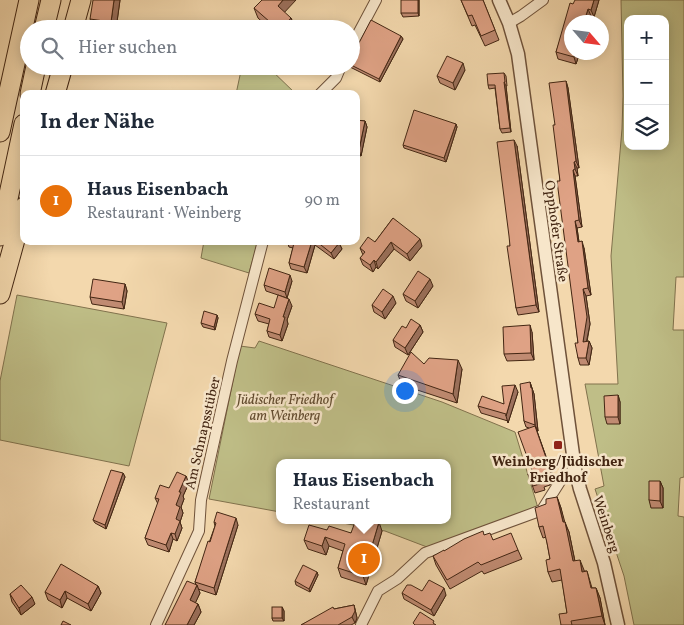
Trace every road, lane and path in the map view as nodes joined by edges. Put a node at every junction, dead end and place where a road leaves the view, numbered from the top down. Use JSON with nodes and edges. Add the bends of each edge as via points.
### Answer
{"nodes":[{"id":1,"x":28,"y":0,"type":"edge"},
{"id":2,"x":51,"y":0,"type":"edge"},
{"id":3,"x":81,"y":0,"type":"edge"},
{"id":4,"x":376,"y":0,"type":"edge"},
{"id":5,"x":499,"y":0,"type":"edge"},
{"id":6,"x":543,"y":0,"type":"edge"},
{"id":7,"x":24,"y":20,"type":"edge"},
{"id":8,"x":46,"y":20,"type":"edge"},
{"id":9,"x":75,"y":20,"type":"edge"},
{"id":10,"x":508,"y":23,"type":"junction"},
{"id":11,"x":360,"y":30,"type":"edge"},
{"id":12,"x":20,"y":38,"type":"edge"},
{"id":13,"x":34,"y":75,"type":"edge"},
{"id":14,"x":61,"y":75,"type":"edge"},
{"id":15,"x":337,"y":75,"type":"edge"},
{"id":16,"x":31,"y":90,"type":"edge"},
{"id":17,"x":57,"y":90,"type":"edge"},
{"id":18,"x":324,"y":90,"type":"edge"},
{"id":19,"x":0,"y":132,"type":"edge"},
{"id":20,"x":20,"y":143,"type":"edge"},
{"id":21,"x":20,"y":222,"type":"edge"},
{"id":22,"x":0,"y":236,"type":"edge"},
{"id":23,"x":262,"y":245,"type":"edge"},
{"id":24,"x":0,"y":294,"type":"edge"},
{"id":25,"x":575,"y":468,"type":"junction"},
{"id":26,"x":156,"y":625,"type":"edge"},
{"id":27,"x":361,"y":625,"type":"edge"},
{"id":28,"x":618,"y":625,"type":"edge"}],
"edges":[{"from":1,"to":7,"type":"highway"},
{"from":2,"to":8,"type":"highway"},
{"from":3,"to":9,"type":"highway"},
{"from":4,"to":11,"type":"street"},
{"from":5,"to":10,"type":"street","name":"Opphofer Straße"},
{"from":6,"to":10,"type":"street"},
{"from":10,"to":25,"type":"street","name":"Opphofer Straße","via":[[518,54],[523,87]]},
{"from":12,"to":19,"type":"highway"},
{"from":13,"to":16,"type":"highway"},
{"from":14,"to":17,"type":"highway"},
{"from":15,"to":18,"type":"street"},
{"from":20,"to":22,"type":"highway"},
{"from":21,"to":24,"type":"highway"},
{"from":23,"to":26,"type":"street","name":"Am Schnapsstüber","via":[[201,500],[199,531]]},
{"from":25,"to":27,"type":"street","via":[[561,480],[542,510],[425,553],[378,591]]},
{"from":25,"to":28,"type":"street","name":"Weinberg","via":[[604,563]]}]}
